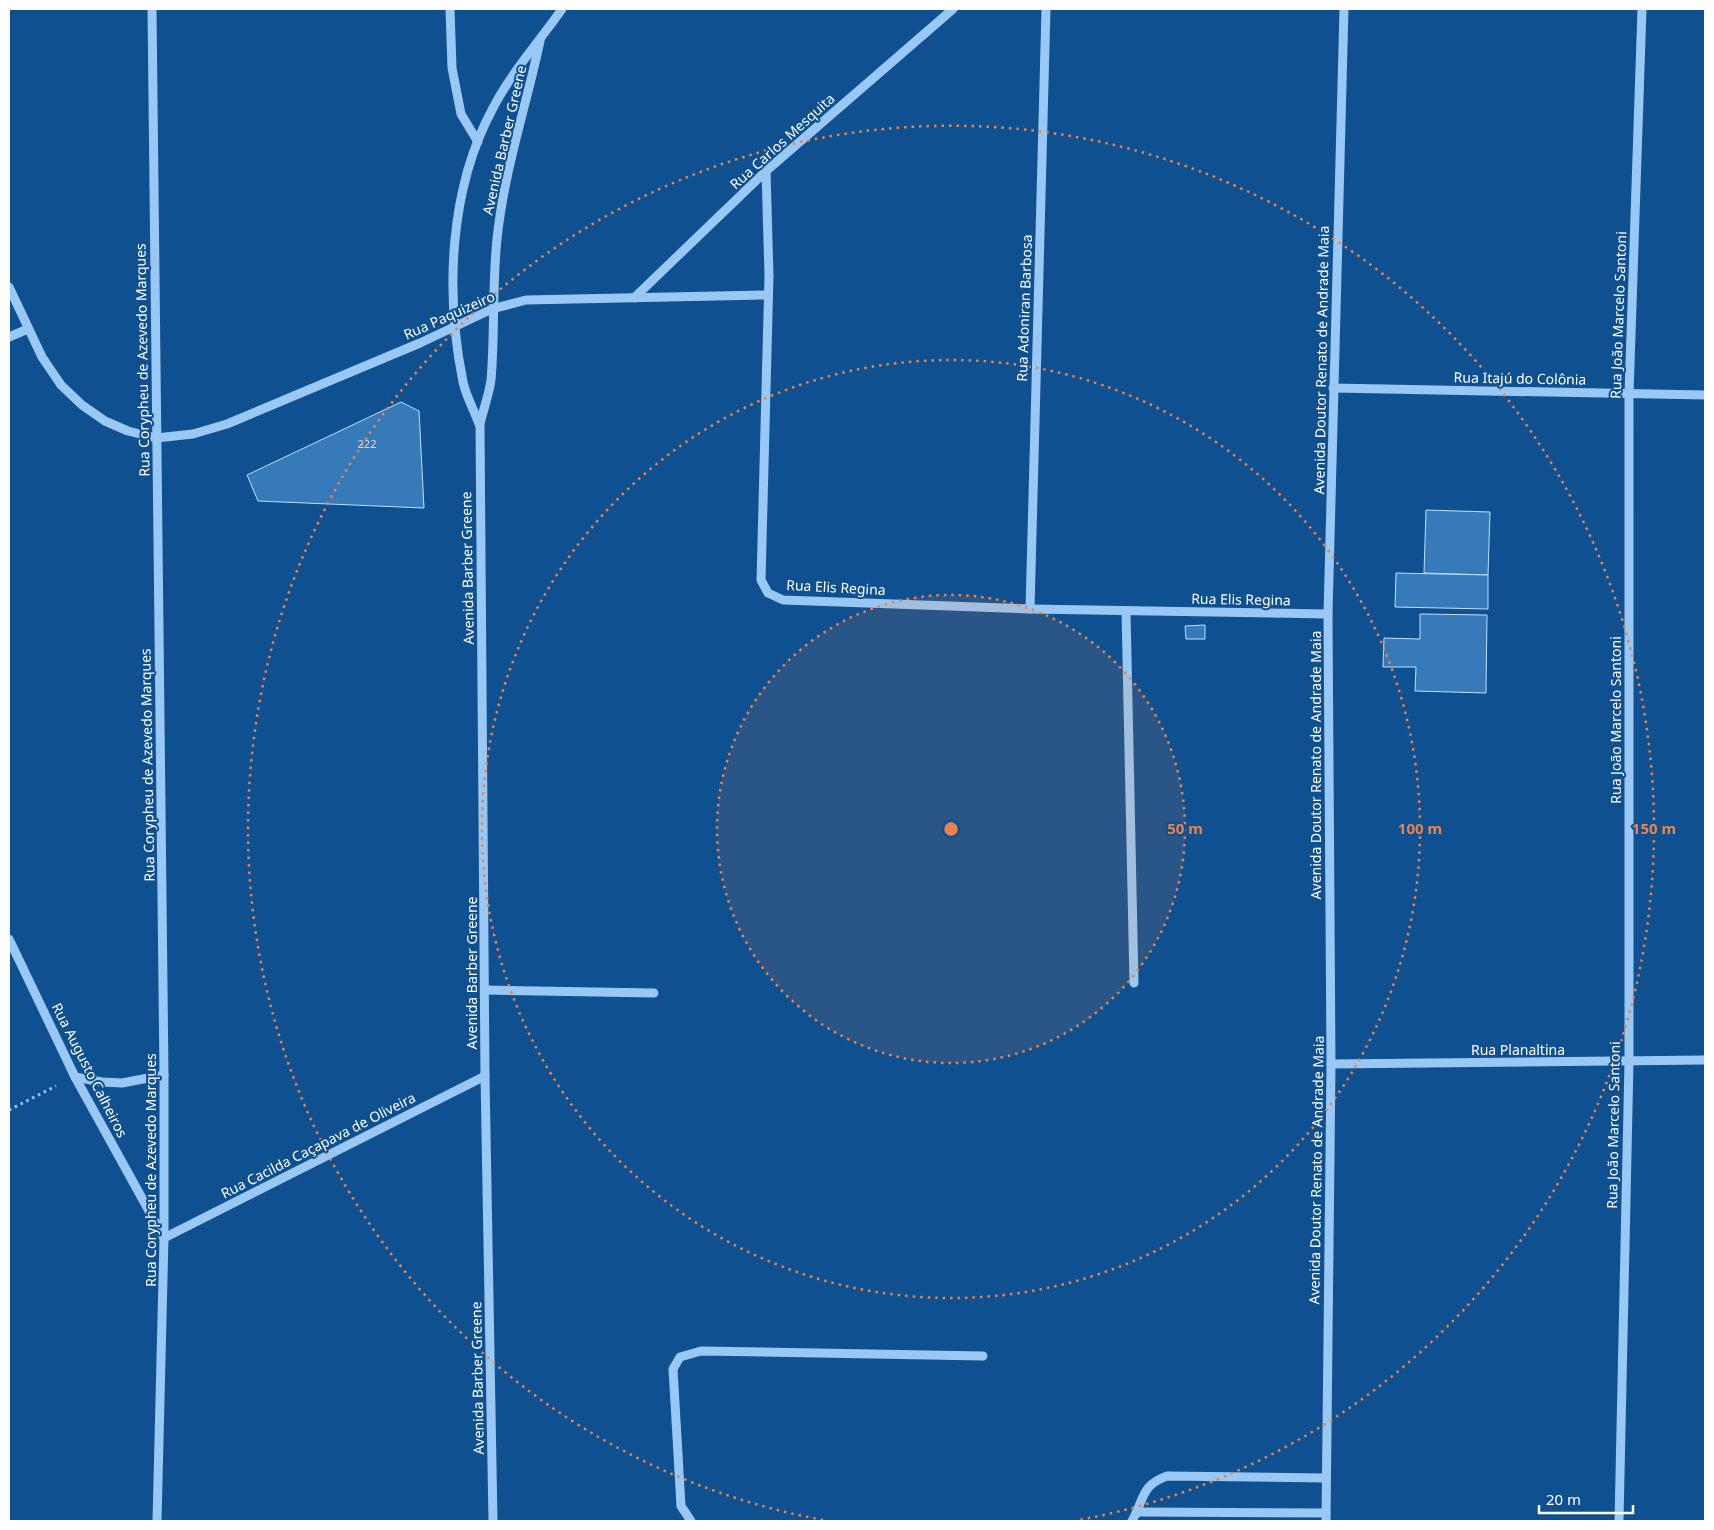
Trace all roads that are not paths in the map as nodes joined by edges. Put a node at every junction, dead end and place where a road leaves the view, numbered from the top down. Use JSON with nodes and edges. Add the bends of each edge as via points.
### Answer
{"nodes":[{"id":1,"x":152,"y":9,"type":"edge"},
{"id":2,"x":450,"y":9,"type":"edge"},
{"id":3,"x":562,"y":9,"type":"edge"},
{"id":4,"x":953,"y":9,"type":"edge"},
{"id":5,"x":1046,"y":9,"type":"edge"},
{"id":6,"x":1344,"y":9,"type":"edge"},
{"id":7,"x":1642,"y":9,"type":"edge"},
{"id":8,"x":540,"y":41,"type":"junction"},
{"id":9,"x":478,"y":142,"type":"junction"},
{"id":10,"x":766,"y":171,"type":"junction"},
{"id":11,"x":9,"y":287,"type":"edge"},
{"id":12,"x":768,"y":295,"type":"junction"},
{"id":13,"x":634,"y":298,"type":"junction"},
{"id":14,"x":492,"y":309,"type":"junction"},
{"id":15,"x":455,"y":328,"type":"junction"},
{"id":16,"x":28,"y":329,"type":"junction"},
{"id":17,"x":9,"y":337,"type":"edge"},
{"id":18,"x":1333,"y":388,"type":"junction"},
{"id":19,"x":1628,"y":394,"type":"junction"},
{"id":20,"x":1705,"y":395,"type":"edge"},
{"id":21,"x":480,"y":424,"type":"junction"},
{"id":22,"x":156,"y":438,"type":"junction"},
{"id":23,"x":1030,"y":608,"type":"junction"},
{"id":24,"x":1126,"y":610,"type":"junction"},
{"id":25,"x":1328,"y":614,"type":"junction"},
{"id":26,"x":9,"y":939,"type":"edge"},
{"id":27,"x":1134,"y":983,"type":"dead end"},
{"id":28,"x":485,"y":990,"type":"junction"},
{"id":29,"x":654,"y":993,"type":"dead end"},
{"id":30,"x":1705,"y":1060,"type":"edge"},
{"id":31,"x":1628,"y":1062,"type":"junction"},
{"id":32,"x":1331,"y":1064,"type":"junction"},
{"id":33,"x":164,"y":1075,"type":"junction"},
{"id":34,"x":485,"y":1076,"type":"junction"},
{"id":35,"x":75,"y":1077,"type":"junction"},
{"id":36,"x":164,"y":1238,"type":"junction"},
{"id":37,"x":983,"y":1356,"type":"dead end"},
{"id":38,"x":1326,"y":1478,"type":"junction"},
{"id":39,"x":1137,"y":1512,"type":"junction"},
{"id":40,"x":1326,"y":1517,"type":"edge"},
{"id":41,"x":157,"y":1521,"type":"edge"},
{"id":42,"x":493,"y":1521,"type":"edge"},
{"id":43,"x":691,"y":1521,"type":"edge"},
{"id":44,"x":1132,"y":1521,"type":"edge"},
{"id":45,"x":1619,"y":1521,"type":"edge"}],
"edges":[{"from":1,"to":22,"type":"street","name":"Rua Corypheu de Azevedo Marques"},
{"from":2,"to":9,"type":"street","via":[[452,68],[461,114]]},
{"from":3,"to":8,"type":"street","name":"Avenida Barber Greene"},
{"from":4,"to":10,"type":"street","name":"Rua Carlos Mesquita"},
{"from":5,"to":23,"type":"street","name":"Rua Adoniran Barbosa"},
{"from":6,"to":18,"type":"street","name":"Avenida Doutor Renato de Andrade Maia"},
{"from":7,"to":19,"type":"street","name":"Rua João Marcelo Santoni"},
{"from":8,"to":9,"type":"street","name":"Avenida Barber Greene","via":[[507,84]]},
{"from":8,"to":14,"type":"street","name":"Avenida Barber Greene","via":[[504,186]]},
{"from":9,"to":15,"type":"street","name":"Avenida Barber Greene","via":[[457,218],[453,271]]},
{"from":10,"to":12,"type":"street","name":"Rua Elis Regina"},
{"from":10,"to":13,"type":"street","name":"Rua Carlos Mesquita"},
{"from":11,"to":16,"type":"street"},
{"from":12,"to":13,"type":"street","name":"Rua Paquizeiro"},
{"from":12,"to":23,"type":"street","name":"Rua Elis Regina","via":[[761,580],[768,593],[782,600]]},
{"from":13,"to":14,"type":"street","name":"Rua Paquizeiro","via":[[526,300]]},
{"from":14,"to":15,"type":"street","name":"Rua Paquizeiro"},
{"from":14,"to":21,"type":"street","name":"Avenida Barber Greene","via":[[490,381]]},
{"from":15,"to":21,"type":"street","name":"Avenida Barber Greene","via":[[464,384]]},
{"from":15,"to":22,"type":"street","name":"Rua Paquizeiro","via":[[227,424],[193,434]]},
{"from":16,"to":17,"type":"street"},
{"from":16,"to":22,"type":"street","via":[[61,384],[82,405],[105,421]]},
{"from":18,"to":19,"type":"street","name":"Rua Itajú do Colônia"},
{"from":18,"to":25,"type":"street","name":"Avenida Doutor Renato de Andrade Maia"},
{"from":19,"to":20,"type":"street","name":"Rua Itajú do Colônia"},
{"from":19,"to":31,"type":"street","name":"Rua João Marcelo Santoni"},
{"from":21,"to":28,"type":"street","name":"Avenida Barber Greene"},
{"from":22,"to":33,"type":"street","name":"Rua Corypheu de Azevedo Marques"},
{"from":23,"to":24,"type":"street","name":"Rua Elis Regina"},
{"from":24,"to":25,"type":"street","name":"Rua Elis Regina"},
{"from":24,"to":27,"type":"street"},
{"from":25,"to":32,"type":"street","name":"Avenida Doutor Renato de Andrade Maia"},
{"from":26,"to":35,"type":"street","name":"Rua Augusto Calheiros"},
{"from":28,"to":29,"type":"street"},
{"from":28,"to":34,"type":"street","name":"Avenida Barber Greene"},
{"from":30,"to":31,"type":"street","name":"Rua Planaltina"},
{"from":31,"to":32,"type":"street","name":"Rua Planaltina"},
{"from":31,"to":45,"type":"street","name":"Rua João Marcelo Santoni"},
{"from":32,"to":38,"type":"street","name":"Avenida Doutor Renato de Andrade Maia"},
{"from":33,"to":35,"type":"street","via":[[122,1083]]},
{"from":33,"to":36,"type":"street","name":"Rua Corypheu de Azevedo Marques"},
{"from":34,"to":36,"type":"street","name":"Rua Cacilda Caçapava de Oliveira"},
{"from":34,"to":42,"type":"street","name":"Avenida Barber Greene"},
{"from":35,"to":36,"type":"street","name":"Rua Augusto Calheiros"},
{"from":36,"to":41,"type":"street","name":"Rua Corypheu de Azevedo Marques"},
{"from":37,"to":43,"type":"street","via":[[701,1350],[680,1357],[673,1369],[680,1497],[681,1506]]},
{"from":38,"to":39,"type":"street","via":[[1167,1476],[1151,1483]]},
{"from":38,"to":40,"type":"street","name":"Avenida Doutor Renato de Andrade Maia"},
{"from":39,"to":40,"type":"street"},
{"from":39,"to":44,"type":"street"}]}
